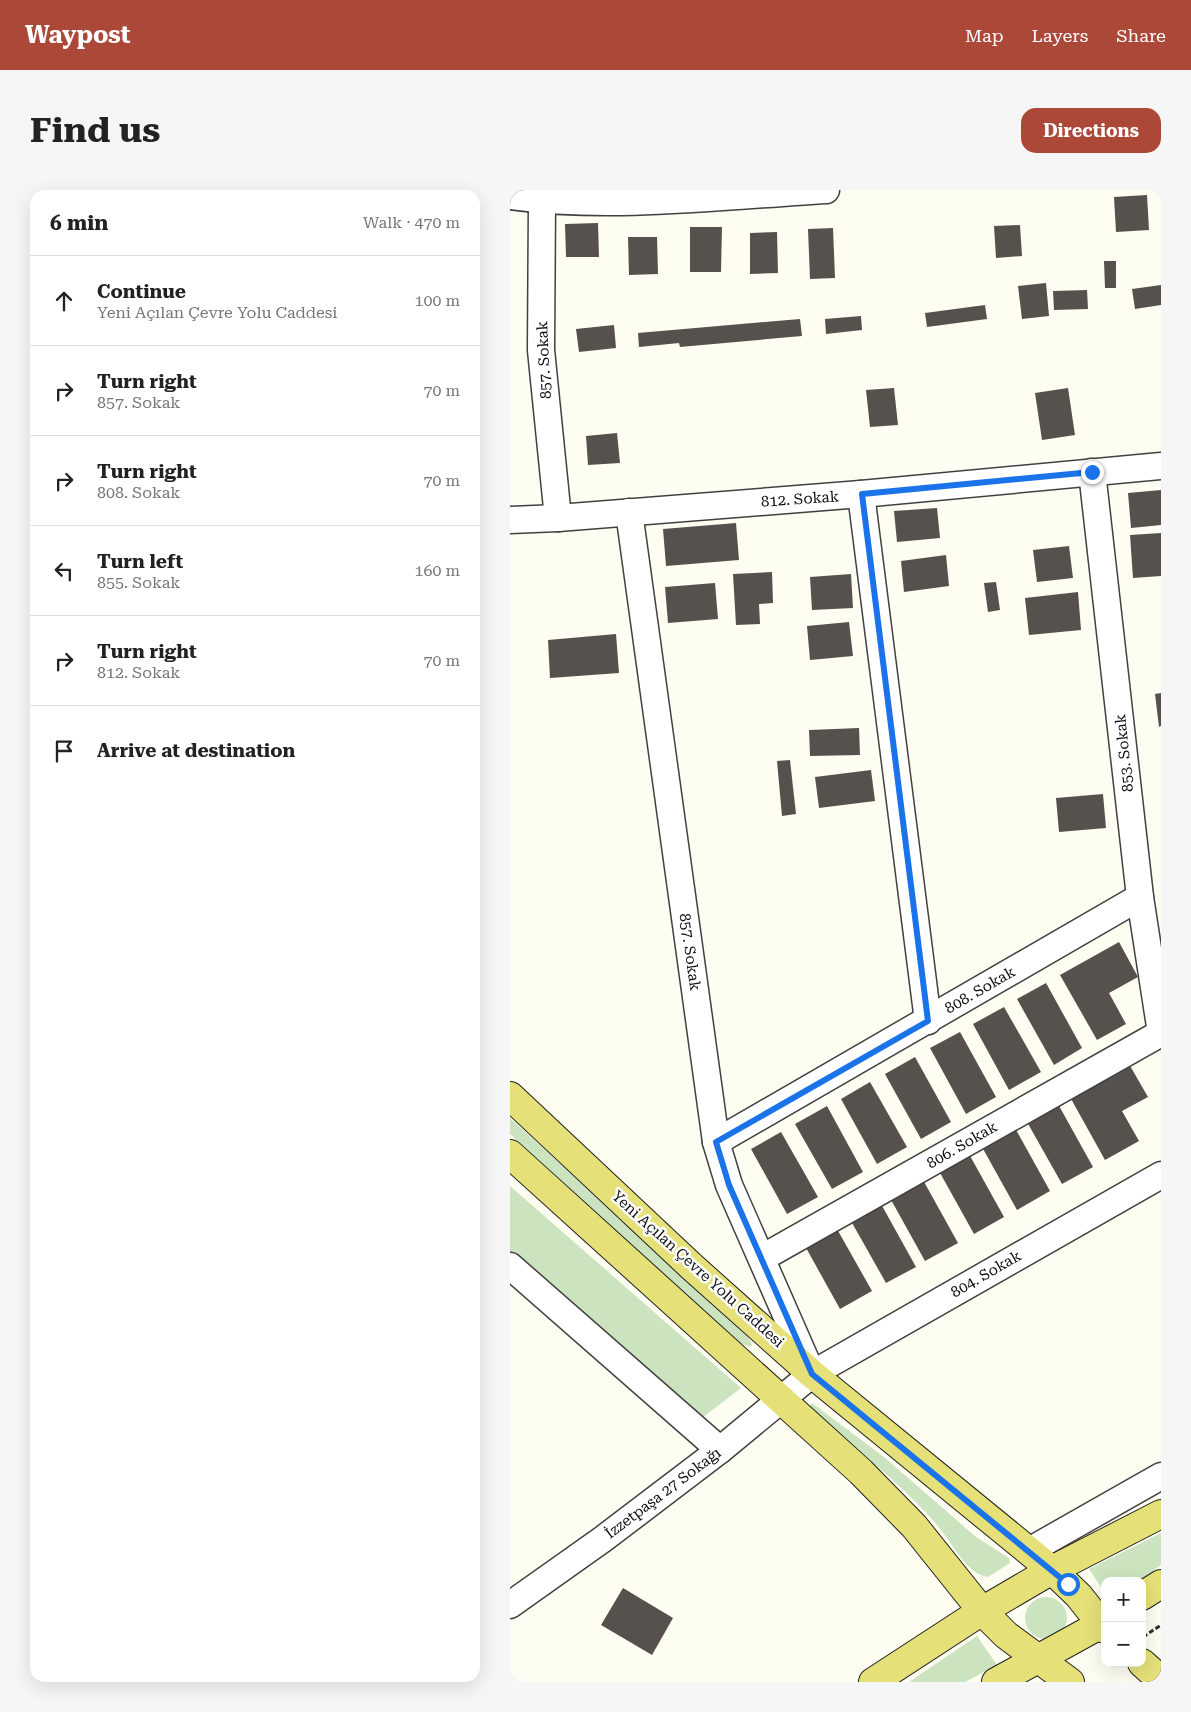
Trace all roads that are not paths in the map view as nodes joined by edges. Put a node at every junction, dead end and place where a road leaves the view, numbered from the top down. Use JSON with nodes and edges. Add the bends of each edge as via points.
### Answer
{"nodes":[{"id":1,"x":826,"y":190,"type":"edge"},
{"id":2,"x":656,"y":195,"type":"edge"},
{"id":3,"x":510,"y":196,"type":"edge"},
{"id":4,"x":542,"y":200,"type":"junction"},
{"id":5,"x":1161,"y":466,"type":"edge"},
{"id":6,"x":1092,"y":472,"type":"junction"},
{"id":7,"x":862,"y":494,"type":"junction"},
{"id":8,"x":629,"y":512,"type":"junction"},
{"id":9,"x":558,"y":518,"type":"junction"},
{"id":10,"x":510,"y":520,"type":"edge"},
{"id":11,"x":1140,"y":897,"type":"junction"},
{"id":12,"x":928,"y":1021,"type":"junction"},
{"id":13,"x":1161,"y":1033,"type":"edge"},
{"id":14,"x":510,"y":1096,"type":"edge"},
{"id":15,"x":716,"y":1142,"type":"junction"},
{"id":16,"x":510,"y":1154,"type":"edge"},
{"id":17,"x":1161,"y":1175,"type":"edge"},
{"id":18,"x":762,"y":1258,"type":"junction"},
{"id":19,"x":510,"y":1266,"type":"edge"},
{"id":20,"x":812,"y":1374,"type":"junction"},
{"id":21,"x":781,"y":1401,"type":"junction"},
{"id":22,"x":720,"y":1450,"type":"junction"},
{"id":23,"x":1161,"y":1476,"type":"edge"},
{"id":24,"x":1161,"y":1514,"type":"edge"},
{"id":25,"x":1029,"y":1551,"type":"junction"},
{"id":26,"x":1052,"y":1570,"type":"junction"},
{"id":27,"x":1161,"y":1584,"type":"edge"},
{"id":28,"x":1146,"y":1593,"type":"edge"},
{"id":29,"x":510,"y":1605,"type":"edge"},
{"id":30,"x":982,"y":1611,"type":"junction"},
{"id":31,"x":1101,"y":1623,"type":"edge"},
{"id":32,"x":1101,"y":1626,"type":"edge"},
{"id":33,"x":1039,"y":1659,"type":"junction"},
{"id":34,"x":1146,"y":1667,"type":"edge"},
{"id":35,"x":1161,"y":1680,"type":"edge"},
{"id":36,"x":874,"y":1682,"type":"edge"},
{"id":37,"x":996,"y":1682,"type":"edge"},
{"id":38,"x":1070,"y":1682,"type":"edge"}],
"edges":[{"from":1,"to":2,"type":"street"},
{"from":2,"to":4,"type":"street"},
{"from":3,"to":4,"type":"street"},
{"from":4,"to":9,"type":"street","name":"857. Sokak","via":[[541,350]]},
{"from":5,"to":6,"type":"street","name":"812. Sokak"},
{"from":6,"to":7,"type":"street","name":"812. Sokak"},
{"from":6,"to":11,"type":"street","name":"853. Sokak"},
{"from":7,"to":8,"type":"street","name":"812. Sokak"},
{"from":7,"to":12,"type":"street"},
{"from":8,"to":9,"type":"street","name":"812. Sokak"},
{"from":8,"to":15,"type":"street","name":"857. Sokak"},
{"from":9,"to":10,"type":"street","name":"812. Sokak"},
{"from":11,"to":12,"type":"street","name":"808. Sokak"},
{"from":11,"to":13,"type":"street","name":"853. Sokak"},
{"from":12,"to":15,"type":"street","name":"808. Sokak"},
{"from":13,"to":18,"type":"street","name":"806. Sokak"},
{"from":14,"to":20,"type":"main road","name":"Yeni Açılan Çevre Yolu Caddesi"},
{"from":15,"to":18,"type":"street","name":"857. Sokak","via":[[729,1185]]},
{"from":16,"to":21,"type":"main road"},
{"from":17,"to":20,"type":"street","name":"804. Sokak"},
{"from":18,"to":20,"type":"street","name":"857. Sokak"},
{"from":19,"to":22,"type":"street"},
{"from":20,"to":21,"type":"street","name":"İzzetpaşa 27 Sokağı"},
{"from":20,"to":25,"type":"main road","name":"Yeni Açılan Çevre Yolu Caddesi"},
{"from":21,"to":22,"type":"street","name":"İzzetpaşa 27 Sokağı"},
{"from":21,"to":30,"type":"main road","via":[[894,1505]]},
{"from":22,"to":29,"type":"street","name":"İzzetpaşa 27 Sokağı","via":[[589,1550]]},
{"from":23,"to":25,"type":"street"},
{"from":24,"to":26,"type":"main road"},
{"from":25,"to":26,"type":"main road","name":"Yeni Açılan Çevre Yolu Caddesi"},
{"from":26,"to":30,"type":"main road"},
{"from":26,"to":31,"type":"main road","name":"Yeni Açılan Çevre Yolu Caddesi"},
{"from":27,"to":28,"type":"main road"},
{"from":30,"to":33,"type":"main road","via":[[1006,1635]]},
{"from":30,"to":36,"type":"main road"},
{"from":32,"to":33,"type":"main road"},
{"from":33,"to":37,"type":"main road"},
{"from":33,"to":38,"type":"main road"},
{"from":34,"to":35,"type":"main road"}]}
